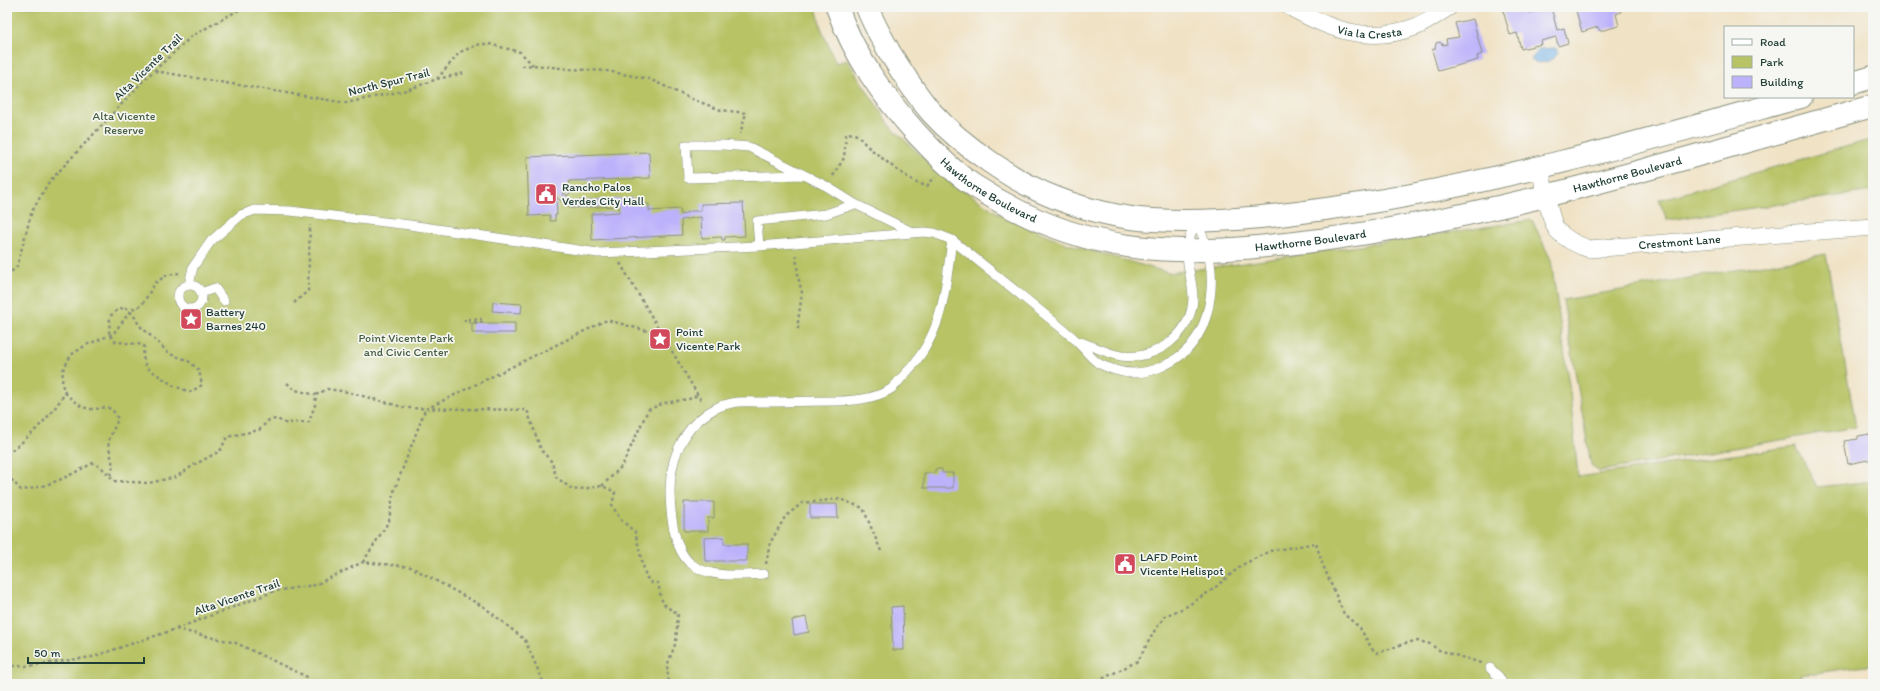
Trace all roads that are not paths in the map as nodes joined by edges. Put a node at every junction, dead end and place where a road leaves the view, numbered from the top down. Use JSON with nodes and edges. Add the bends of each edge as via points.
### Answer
{"nodes":[{"id":1,"x":837,"y":7,"type":"edge"},
{"id":2,"x":867,"y":7,"type":"edge"},
{"id":3,"x":1290,"y":7,"type":"edge"},
{"id":4,"x":1449,"y":7,"type":"edge"},
{"id":5,"x":1873,"y":77,"type":"edge"},
{"id":6,"x":1854,"y":83,"type":"edge"},
{"id":7,"x":1797,"y":98,"type":"edge"},
{"id":8,"x":1873,"y":106,"type":"edge"},
{"id":9,"x":1540,"y":168,"type":"junction"},
{"id":10,"x":804,"y":175,"type":"junction"},
{"id":11,"x":1546,"y":197,"type":"junction"},
{"id":12,"x":855,"y":204,"type":"junction"},
{"id":13,"x":1196,"y":220,"type":"junction"},
{"id":14,"x":1873,"y":227,"type":"edge"},
{"id":15,"x":914,"y":232,"type":"junction"},
{"id":16,"x":952,"y":240,"type":"junction"},
{"id":17,"x":759,"y":246,"type":"junction"},
{"id":18,"x":1197,"y":249,"type":"junction"},
{"id":19,"x":190,"y":280,"type":"junction"},
{"id":20,"x":201,"y":293,"type":"junction"},
{"id":21,"x":224,"y":301,"type":"dead end"},
{"id":22,"x":1077,"y":340,"type":"junction"},
{"id":23,"x":764,"y":574,"type":"road end"},
{"id":24,"x":1490,"y":668,"type":"road end"},
{"id":25,"x":1503,"y":684,"type":"edge"}],
"edges":[{"from":1,"to":18,"type":"main road","name":"Hawthorne Boulevard","via":[[864,66],[892,106],[934,152],[970,184],[1019,212],[1074,234],[1127,246],[1168,250]]},
{"from":2,"to":13,"type":"main road","name":"Hawthorne Boulevard","via":[[872,21],[902,72],[933,114],[969,146],[1015,178],[1056,198],[1104,212],[1151,220]]},
{"from":3,"to":4,"type":"street","name":"Via la Cresta","via":[[1338,31],[1366,34],[1415,27]]},
{"from":5,"to":6,"type":"main road"},
{"from":7,"to":9,"type":"main road","name":"Hawthorne Boulevard"},
{"from":8,"to":11,"type":"main road","name":"Hawthorne Boulevard"},
{"from":9,"to":11,"type":"street","name":"Crestmont Lane"},
{"from":9,"to":13,"type":"main road","name":"Hawthorne Boulevard","via":[[1432,192],[1327,209],[1256,218]]},
{"from":10,"to":10,"type":"lane","via":[[749,147],[723,144],[686,145],[688,178]]},
{"from":10,"to":12,"type":"lane"},
{"from":11,"to":14,"type":"street","name":"Crestmont Lane","via":[[1557,230],[1573,243],[1589,249]]},
{"from":11,"to":18,"type":"main road","name":"Hawthorne Boulevard","via":[[1362,234],[1266,247]]},
{"from":12,"to":15,"type":"lane"},
{"from":12,"to":17,"type":"lane","via":[[826,214],[757,221]]},
{"from":13,"to":18,"type":"lane"},
{"from":13,"to":18,"type":"lane"},
{"from":15,"to":16,"type":"lane","via":[[934,232]]},
{"from":15,"to":17,"type":"lane"},
{"from":16,"to":22,"type":"lane"},
{"from":16,"to":23,"type":"lane","via":[[939,321],[930,341],[912,366],[890,389],[868,398],[846,401],[733,402],[714,409],[690,429],[672,467],[670,508],[679,546],[690,563],[707,572]]},
{"from":17,"to":19,"type":"lane","via":[[598,254],[410,224],[290,211],[254,210],[241,215],[211,241],[193,267]]},
{"from":18,"to":22,"type":"lane","via":[[1190,313],[1180,333],[1169,343],[1152,353],[1137,357],[1120,356]]},
{"from":18,"to":22,"type":"lane","via":[[1210,270],[1208,311],[1196,339],[1173,360],[1145,373],[1117,371],[1098,363]]},
{"from":19,"to":20,"type":"lane"},
{"from":19,"to":20,"type":"lane","via":[[179,291],[178,299],[181,306],[189,309],[197,307],[201,301]]},
{"from":20,"to":21,"type":"lane","via":[[215,288]]},
{"from":24,"to":25,"type":"lane","via":[[1500,677]]}]}
